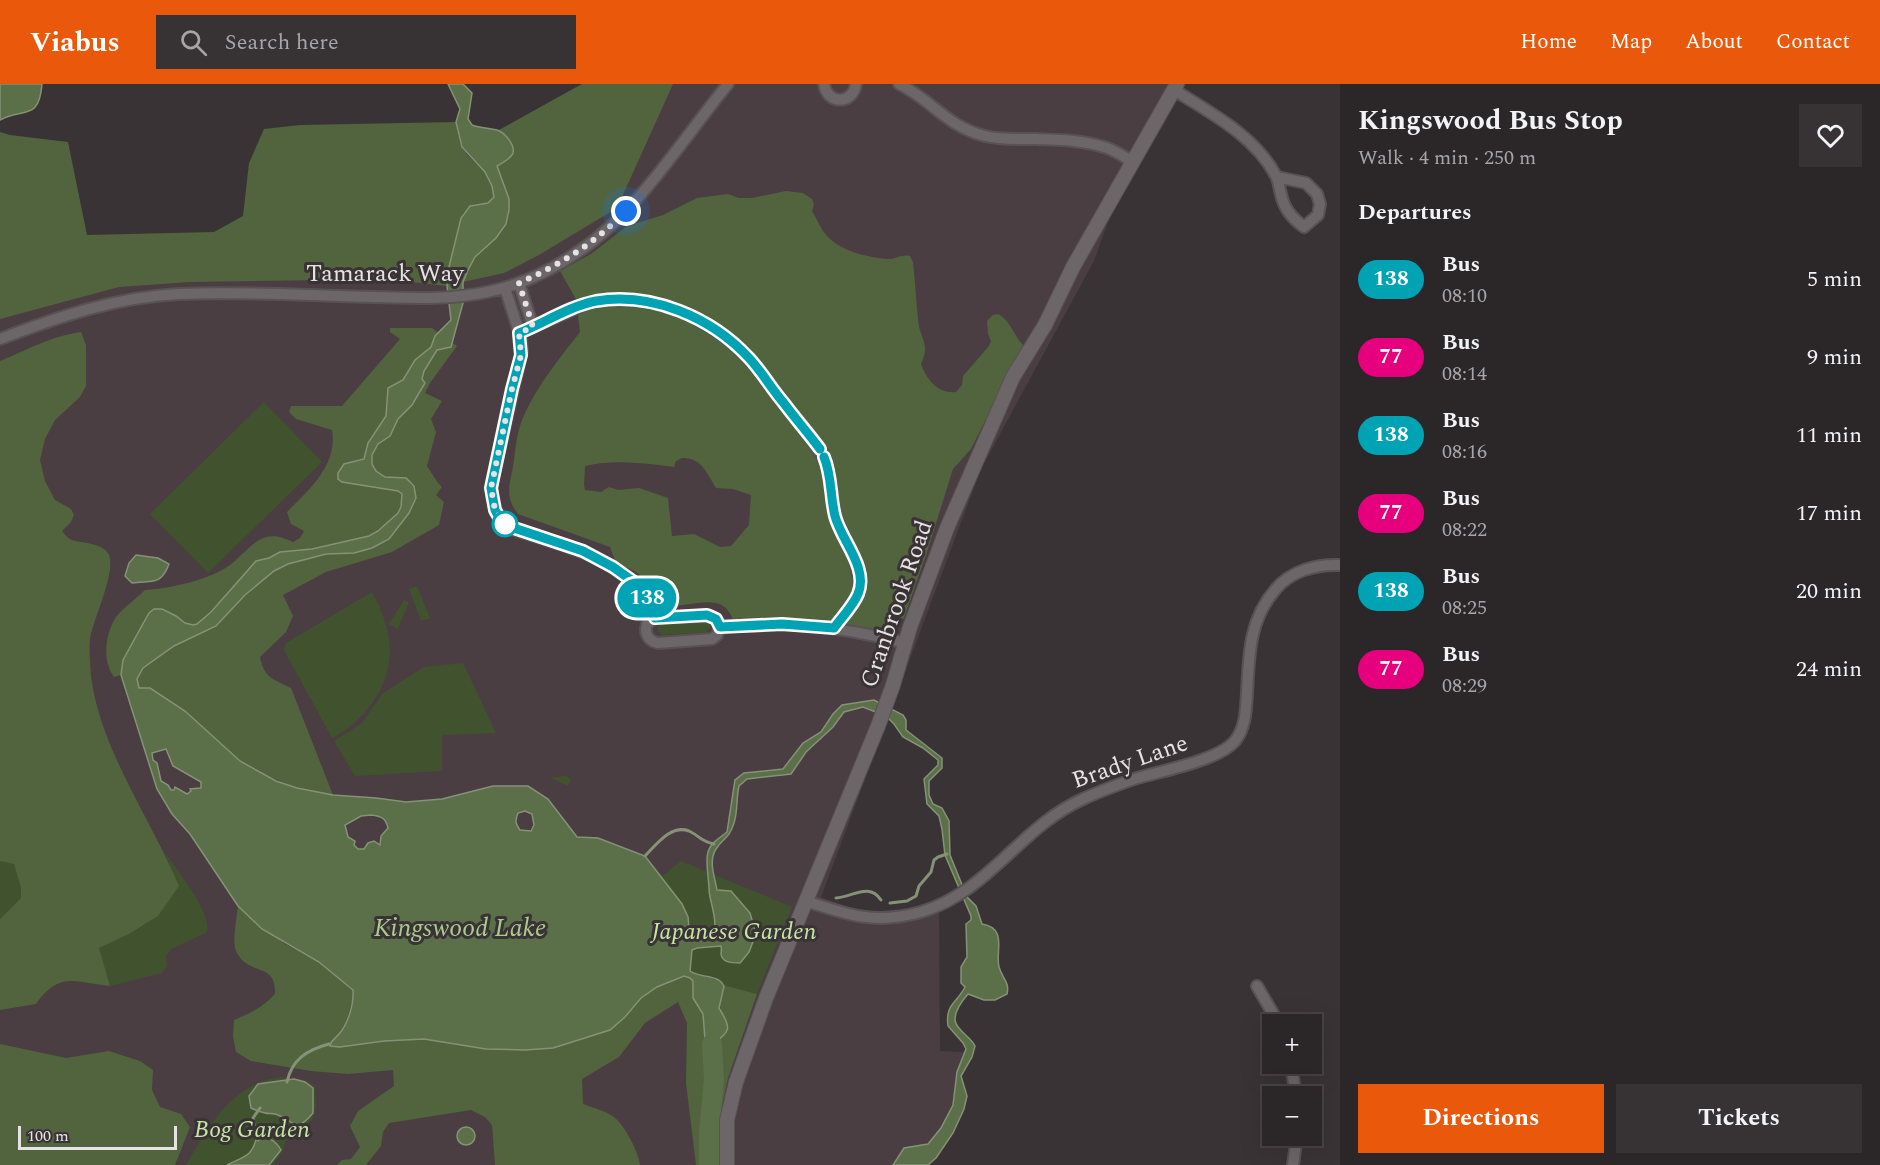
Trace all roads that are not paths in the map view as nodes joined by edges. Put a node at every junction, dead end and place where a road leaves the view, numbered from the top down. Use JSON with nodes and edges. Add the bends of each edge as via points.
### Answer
{"nodes":[{"id":1,"x":728,"y":84,"type":"edge"},
{"id":2,"x":824,"y":84,"type":"edge"},
{"id":3,"x":856,"y":84,"type":"edge"},
{"id":4,"x":899,"y":84,"type":"edge"},
{"id":5,"x":1176,"y":87,"type":"edge"},
{"id":6,"x":1133,"y":162,"type":"junction"},
{"id":7,"x":1277,"y":177,"type":"junction"},
{"id":8,"x":519,"y":283,"type":"junction"},
{"id":9,"x":505,"y":288,"type":"junction"},
{"id":10,"x":533,"y":327,"type":"junction"},
{"id":11,"x":519,"y":333,"type":"junction"},
{"id":12,"x":0,"y":339,"type":"edge"},
{"id":13,"x":1340,"y":565,"type":"edge"},
{"id":14,"x":655,"y":618,"type":"junction"},
{"id":15,"x":720,"y":627,"type":"junction"},
{"id":16,"x":834,"y":628,"type":"junction"},
{"id":17,"x":906,"y":643,"type":"junction"},
{"id":18,"x":806,"y":901,"type":"junction"},
{"id":19,"x":1257,"y":986,"type":"dead end"},
{"id":20,"x":1273,"y":1014,"type":"edge"},
{"id":21,"x":1296,"y":1146,"type":"edge"},
{"id":22,"x":727,"y":1165,"type":"edge"},
{"id":23,"x":1293,"y":1165,"type":"edge"}],
"edges":[{"from":1,"to":8,"type":"street","name":"Tamarack Way","via":[[612,225],[569,258]]},
{"from":2,"to":3,"type":"street","via":[[827,94],[840,100],[853,94]]},
{"from":4,"to":6,"type":"street","via":[[951,122],[983,136],[1085,143],[1104,147]]},
{"from":5,"to":6,"type":"street","name":"Cranbrook Road"},
{"from":5,"to":7,"type":"street","via":[[1239,133]]},
{"from":6,"to":17,"type":"street","name":"Cranbrook Road","via":[[1013,377],[947,528]]},
{"from":7,"to":7,"type":"street","via":[[1282,202],[1304,227],[1318,215],[1317,194],[1306,183]]},
{"from":8,"to":9,"type":"street","name":"Tamarack Way"},
{"from":8,"to":10,"type":"street"},
{"from":9,"to":11,"type":"street"},
{"from":9,"to":12,"type":"street","name":"Tamarack Way","via":[[432,298],[161,296],[86,309]]},
{"from":10,"to":11,"type":"street"},
{"from":10,"to":16,"type":"street","via":[[595,302],[650,302],[698,319],[749,358],[813,440],[827,465],[835,516],[855,559],[860,585],[857,596]]},
{"from":11,"to":14,"type":"street","via":[[521,355],[492,482],[495,510],[512,529],[583,551],[613,567],[641,589]]},
{"from":13,"to":18,"type":"street","name":"Brady Lane","via":[[1313,566],[1287,578],[1265,602],[1252,636],[1244,722],[1230,746],[1108,788],[1069,806],[1029,833],[965,892],[931,909],[892,918],[854,916]]},
{"from":14,"to":15,"type":"street","via":[[707,615],[716,619]]},
{"from":14,"to":15,"type":"street","via":[[646,631],[648,638],[656,642],[711,639]]},
{"from":15,"to":16,"type":"street","via":[[782,624]]},
{"from":16,"to":17,"type":"street"},
{"from":17,"to":18,"type":"street","name":"Cranbrook Road","via":[[878,726]]},
{"from":18,"to":22,"type":"street","name":"Cranbrook Road","via":[[734,1089],[727,1127]]},
{"from":19,"to":20,"type":"street"},
{"from":21,"to":23,"type":"street"}]}
